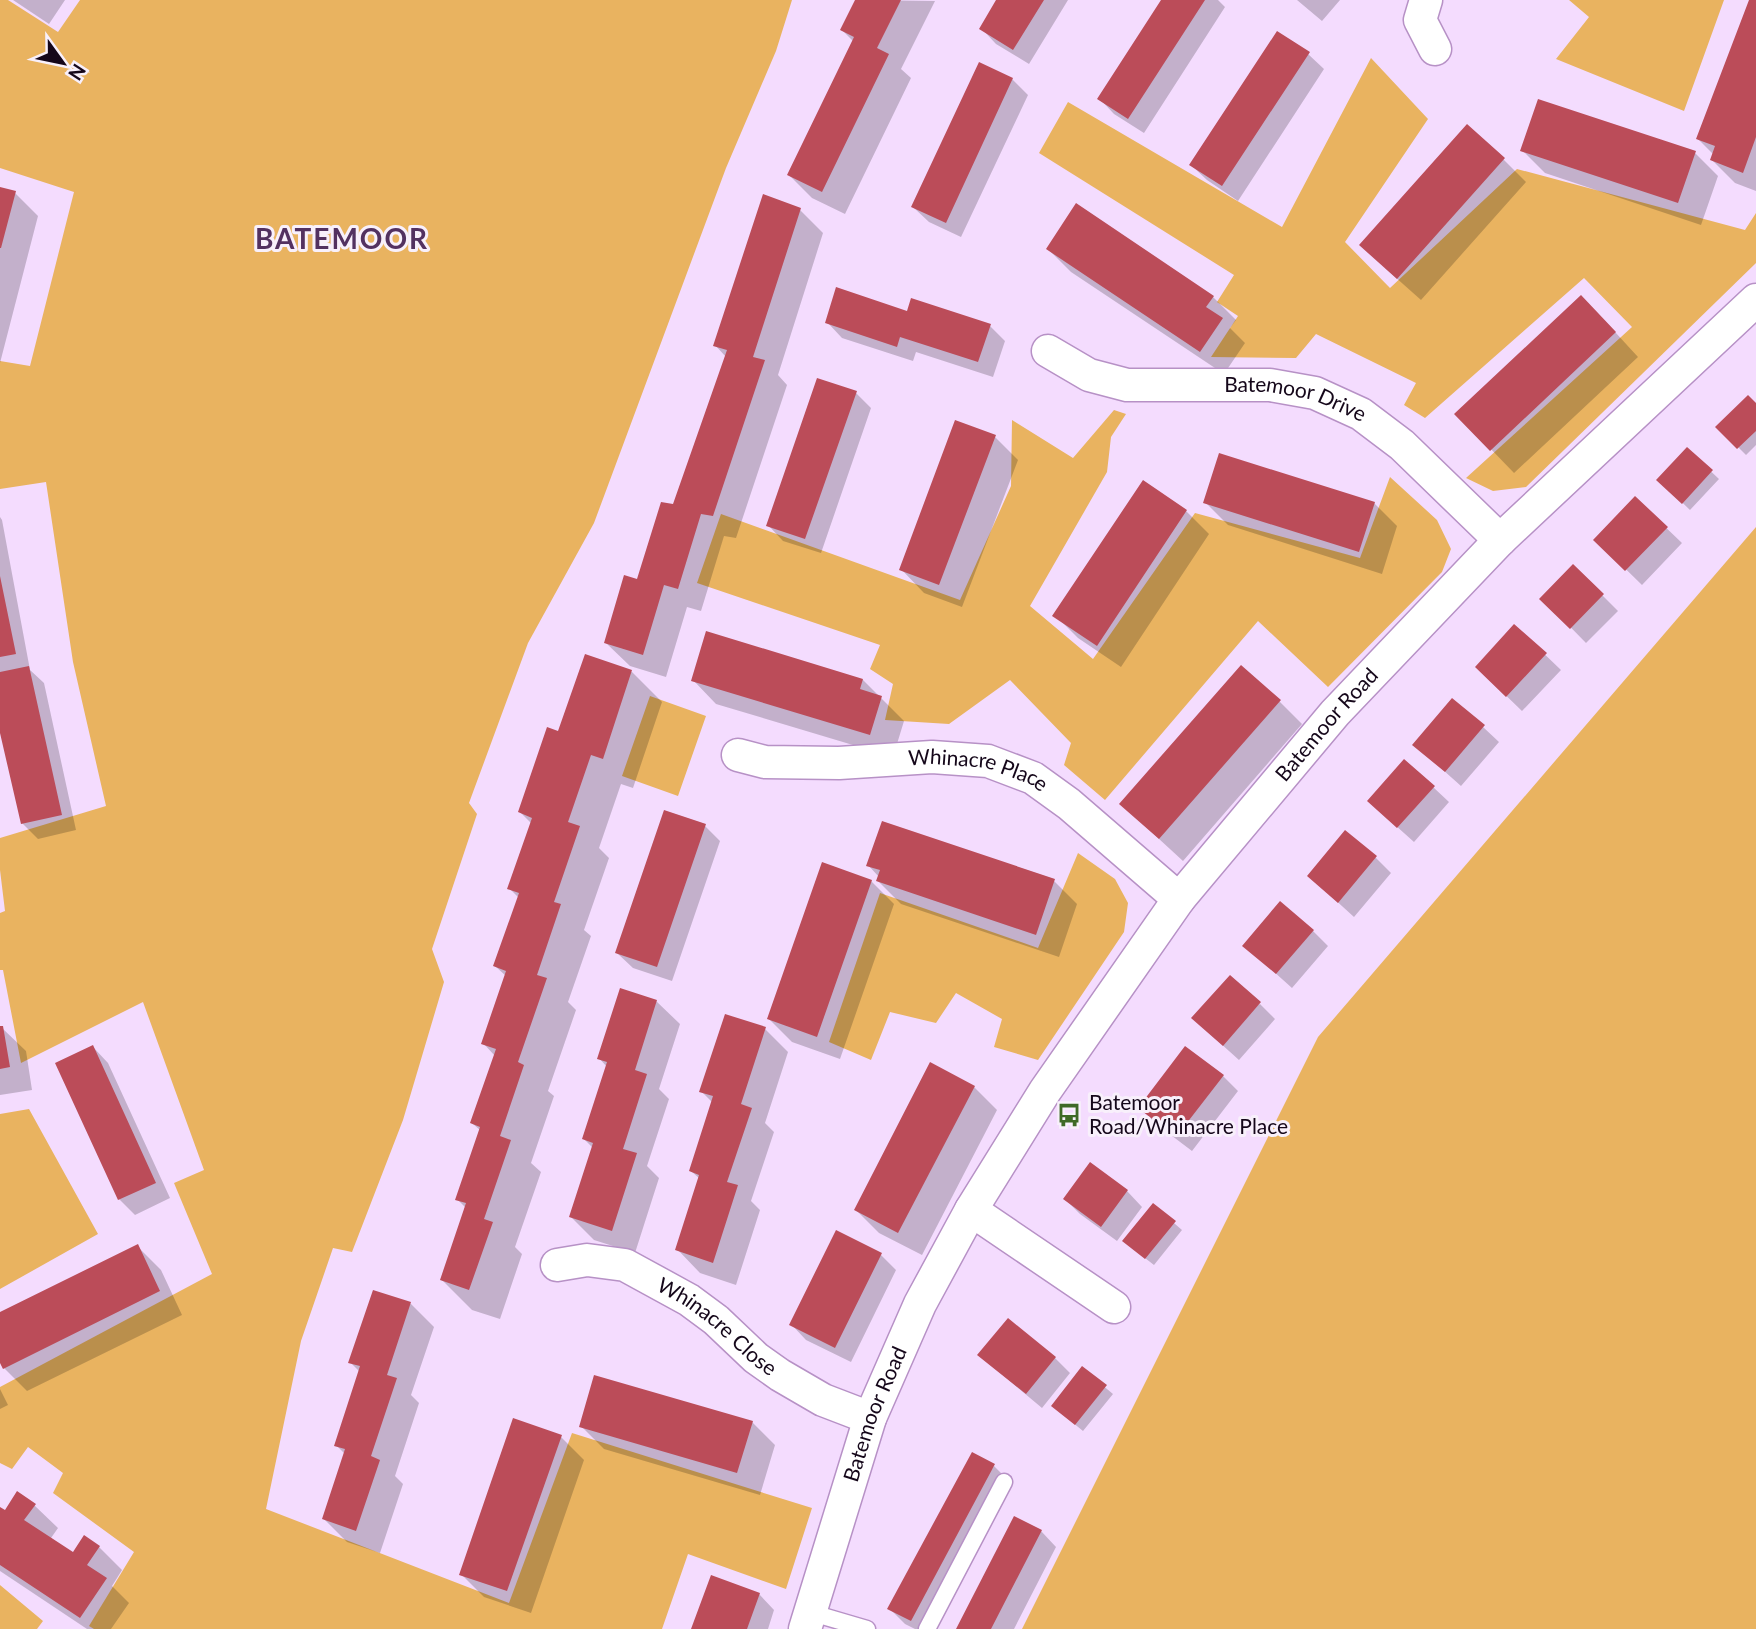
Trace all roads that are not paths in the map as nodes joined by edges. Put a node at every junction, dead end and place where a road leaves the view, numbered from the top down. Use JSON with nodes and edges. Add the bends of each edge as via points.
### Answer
{"nodes":[{"id":1,"x":1426,"y":0,"type":"edge"},
{"id":2,"x":1434,"y":49,"type":"dead end"},
{"id":3,"x":1756,"y":300,"type":"edge"},
{"id":4,"x":1048,"y":351,"type":"dead end"},
{"id":5,"x":1500,"y":540,"type":"junction"},
{"id":6,"x":738,"y":755,"type":"dead end"},
{"id":7,"x":1178,"y":899,"type":"junction"},
{"id":8,"x":971,"y":1210,"type":"junction"},
{"id":9,"x":557,"y":1265,"type":"dead end"},
{"id":10,"x":1114,"y":1307,"type":"dead end"},
{"id":11,"x":870,"y":1418,"type":"junction"},
{"id":12,"x":1003,"y":1482,"type":"dead end"},
{"id":13,"x":807,"y":1621,"type":"edge"},
{"id":14,"x":867,"y":1629,"type":"edge"},
{"id":15,"x":927,"y":1629,"type":"edge"}],
"edges":[{"from":1,"to":2,"type":"street","via":[[1420,20]]},
{"from":3,"to":5,"type":"street","name":"Batemoor Road"},
{"from":4,"to":5,"type":"street","name":"Batemoor Drive","via":[[1090,375],[1127,385],[1270,385],[1315,393],[1361,414],[1402,445]]},
{"from":5,"to":7,"type":"street","name":"Batemoor Road","via":[[1335,713]]},
{"from":6,"to":7,"type":"street","name":"Whinacre Place","via":[[776,762],[932,757],[988,761],[1033,778],[1069,804]]},
{"from":7,"to":8,"type":"street","name":"Batemoor Road","via":[[1045,1091]]},
{"from":8,"to":10,"type":"street"},
{"from":8,"to":11,"type":"street","name":"Batemoor Road","via":[[920,1304]]},
{"from":9,"to":11,"type":"street","name":"Whinacre Close","via":[[587,1260],[625,1265],[689,1300],[780,1375],[823,1400]]},
{"from":11,"to":13,"type":"street","name":"Batemoor Road"},
{"from":12,"to":15,"type":"lane"},
{"from":13,"to":14,"type":"lane"}]}
